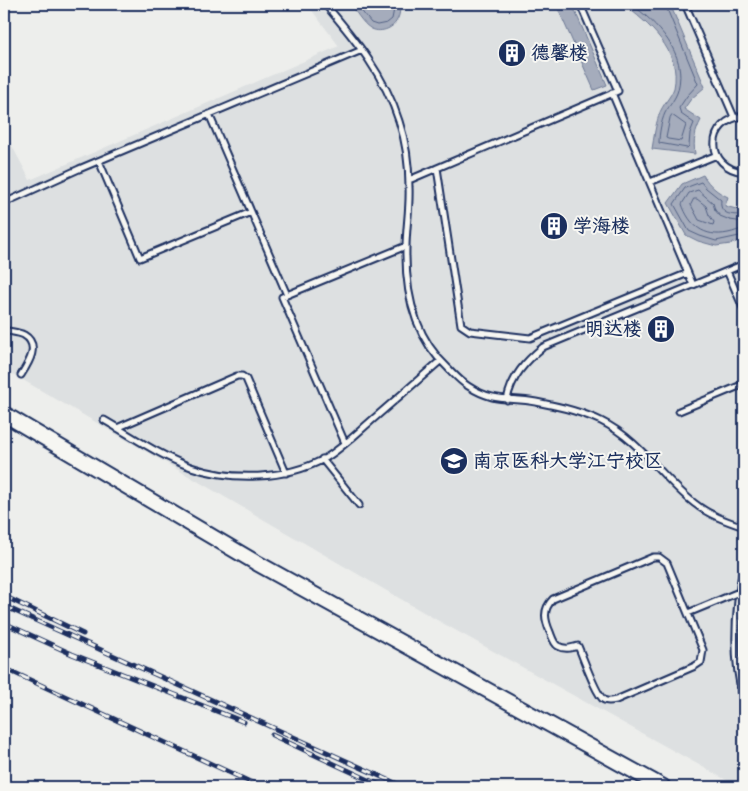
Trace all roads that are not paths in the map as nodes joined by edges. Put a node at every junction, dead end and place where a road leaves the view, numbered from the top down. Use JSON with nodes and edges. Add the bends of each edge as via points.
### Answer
{"nodes":[{"id":1,"x":325,"y":4,"type":"edge"},
{"id":2,"x":580,"y":4,"type":"edge"},
{"id":3,"x":685,"y":4,"type":"edge"},
{"id":4,"x":362,"y":50,"type":"junction"},
{"id":5,"x":612,"y":94,"type":"junction"},
{"id":6,"x":209,"y":114,"type":"junction"},
{"id":7,"x":744,"y":116,"type":"edge"},
{"id":8,"x":734,"y":117,"type":"junction"},
{"id":9,"x":717,"y":155,"type":"junction"},
{"id":10,"x":99,"y":161,"type":"junction"},
{"id":11,"x":437,"y":168,"type":"junction"},
{"id":12,"x":744,"y":172,"type":"edge"},
{"id":13,"x":409,"y":180,"type":"junction"},
{"id":14,"x":650,"y":182,"type":"junction"},
{"id":15,"x":4,"y":203,"type":"edge"},
{"id":16,"x":251,"y":212,"type":"junction"},
{"id":17,"x":406,"y":246,"type":"junction"},
{"id":18,"x":744,"y":264,"type":"edge"},
{"id":19,"x":726,"y":271,"type":"junction"},
{"id":20,"x":688,"y":273,"type":"junction"},
{"id":21,"x":693,"y":285,"type":"junction"},
{"id":22,"x":287,"y":295,"type":"junction"},
{"id":23,"x":744,"y":310,"type":"edge"},
{"id":24,"x":4,"y":330,"type":"edge"},
{"id":25,"x":440,"y":361,"type":"junction"},
{"id":26,"x":21,"y":375,"type":"dead end"},
{"id":27,"x":744,"y":384,"type":"edge"},
{"id":28,"x":507,"y":400,"type":"junction"},
{"id":29,"x":679,"y":411,"type":"dead end"},
{"id":30,"x":4,"y":414,"type":"edge"},
{"id":31,"x":104,"y":420,"type":"dead end"},
{"id":32,"x":117,"y":428,"type":"junction"},
{"id":33,"x":345,"y":443,"type":"junction"},
{"id":34,"x":322,"y":459,"type":"junction"},
{"id":35,"x":286,"y":473,"type":"junction"},
{"id":36,"x":359,"y":505,"type":"dead end"},
{"id":37,"x":744,"y":527,"type":"edge"},
{"id":38,"x":744,"y":563,"type":"edge"},
{"id":39,"x":739,"y":592,"type":"junction"},
{"id":40,"x":688,"y":613,"type":"junction"},
{"id":41,"x":744,"y":701,"type":"edge"},
{"id":42,"x":663,"y":787,"type":"edge"}],
"edges":[{"from":1,"to":4,"type":"lane"},
{"from":2,"to":5,"type":"lane","via":[[618,91]]},
{"from":3,"to":8,"type":"lane"},
{"from":4,"to":6,"type":"lane"},
{"from":4,"to":13,"type":"lane","via":[[387,90],[399,120]]},
{"from":5,"to":11,"type":"lane"},
{"from":5,"to":14,"type":"lane"},
{"from":6,"to":10,"type":"lane"},
{"from":6,"to":16,"type":"lane"},
{"from":7,"to":8,"type":"lane"},
{"from":8,"to":9,"type":"lane","via":[[717,132]]},
{"from":9,"to":12,"type":"lane","via":[[724,165]]},
{"from":9,"to":14,"type":"lane"},
{"from":10,"to":15,"type":"lane"},
{"from":10,"to":16,"type":"lane","via":[[140,258]]},
{"from":11,"to":13,"type":"lane"},
{"from":11,"to":20,"type":"lane","via":[[461,325],[470,331],[530,338]]},
{"from":13,"to":17,"type":"lane"},
{"from":14,"to":20,"type":"lane"},
{"from":16,"to":22,"type":"lane"},
{"from":17,"to":22,"type":"lane"},
{"from":17,"to":25,"type":"lane","via":[[410,302],[420,330]]},
{"from":18,"to":19,"type":"lane"},
{"from":19,"to":21,"type":"lane"},
{"from":19,"to":23,"type":"lane"},
{"from":20,"to":21,"type":"lane"},
{"from":21,"to":28,"type":"lane","via":[[543,347],[518,372]]},
{"from":22,"to":33,"type":"lane","via":[[282,297]]},
{"from":24,"to":26,"type":"lane","via":[[25,336],[31,342],[31,360]]},
{"from":25,"to":28,"type":"lane","via":[[481,394]]},
{"from":25,"to":33,"type":"lane"},
{"from":27,"to":29,"type":"lane"},
{"from":28,"to":37,"type":"lane","via":[[569,408],[601,421],[639,447],[694,504]]},
{"from":30,"to":42,"type":"street","via":[[255,562]]},
{"from":31,"to":32,"type":"lane"},
{"from":32,"to":35,"type":"lane","via":[[198,469],[221,475]]},
{"from":32,"to":35,"type":"lane","via":[[242,376]]},
{"from":33,"to":34,"type":"lane"},
{"from":34,"to":35,"type":"lane"},
{"from":34,"to":36,"type":"lane"},
{"from":38,"to":39,"type":"lane"},
{"from":39,"to":40,"type":"lane"},
{"from":39,"to":41,"type":"lane","via":[[736,637],[739,683]]},
{"from":40,"to":40,"type":"lane","via":[[667,563],[653,557],[553,599],[546,608],[545,618],[558,646],[568,649],[578,646],[598,692],[603,700],[609,701],[701,662],[703,650]]}]}
